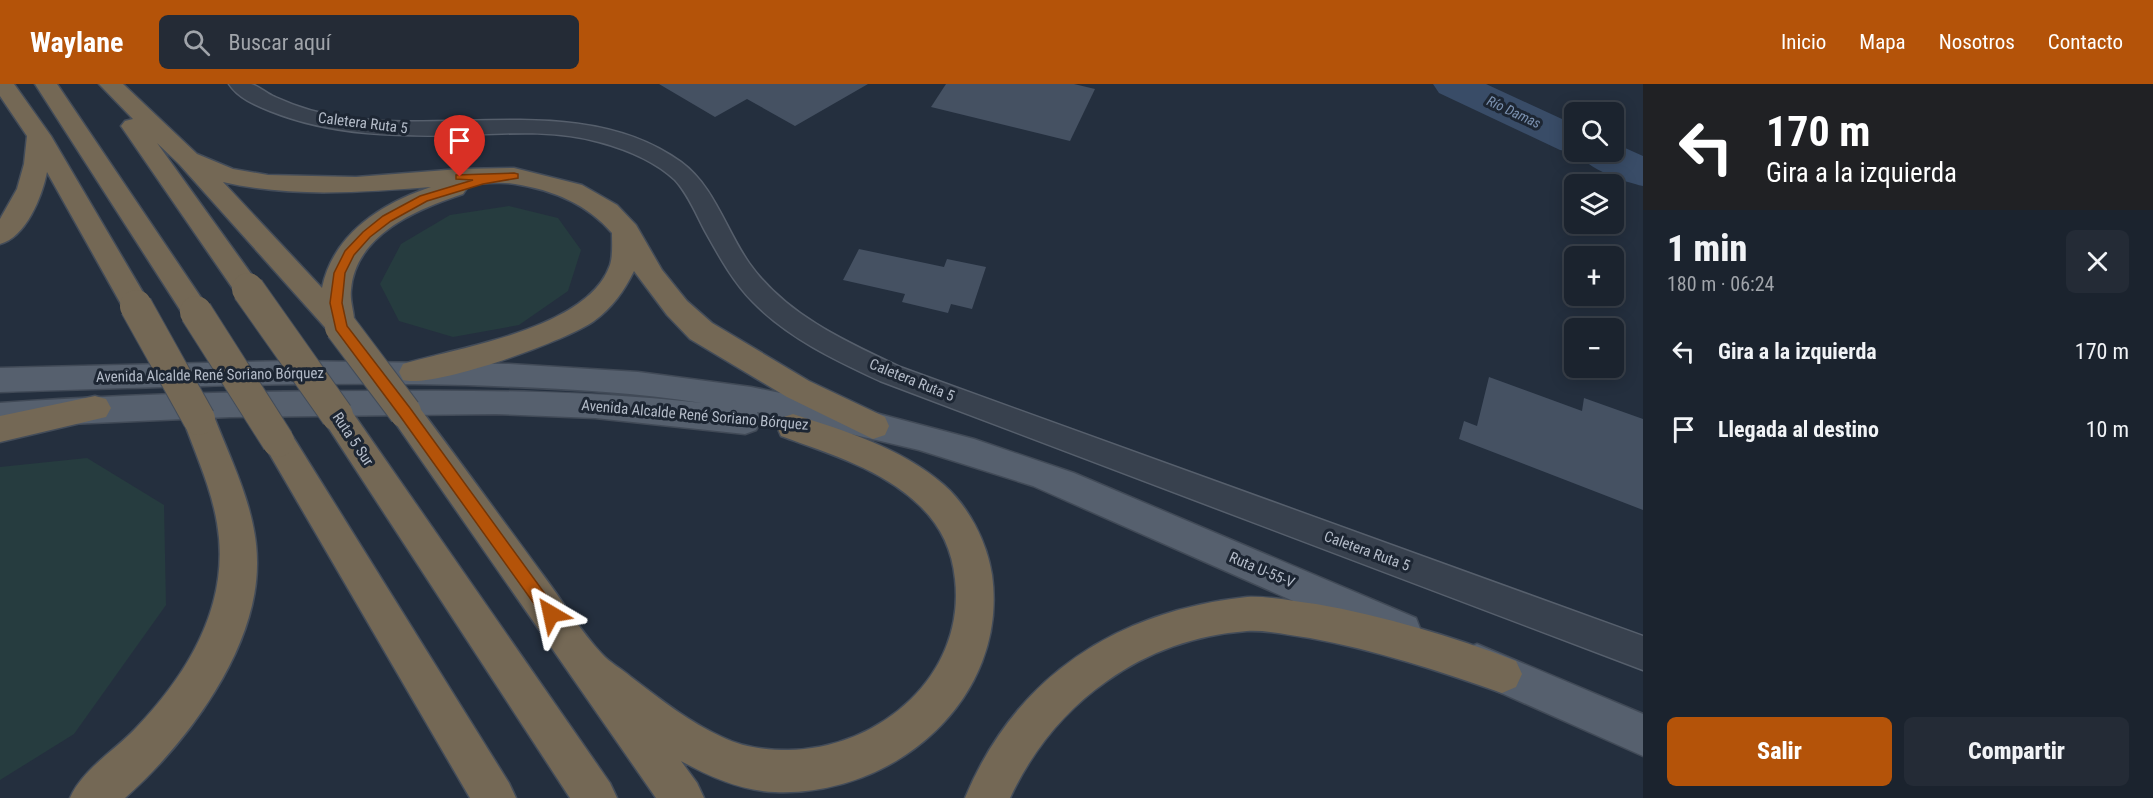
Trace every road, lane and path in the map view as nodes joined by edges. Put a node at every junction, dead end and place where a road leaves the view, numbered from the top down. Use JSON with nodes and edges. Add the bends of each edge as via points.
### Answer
{"nodes":[{"id":1,"x":2,"y":84,"type":"edge"},
{"id":2,"x":46,"y":84,"type":"edge"},
{"id":3,"x":103,"y":84,"type":"edge"},
{"id":4,"x":110,"y":84,"type":"edge"},
{"id":5,"x":239,"y":84,"type":"edge"},
{"id":6,"x":39,"y":136,"type":"junction"},
{"id":7,"x":188,"y":159,"type":"junction"},
{"id":8,"x":514,"y":176,"type":"junction"},
{"id":9,"x":626,"y":231,"type":"junction"},
{"id":10,"x":0,"y":235,"type":"edge"},
{"id":11,"x":340,"y":321,"type":"junction"},
{"id":12,"x":414,"y":372,"type":"junction"},
{"id":13,"x":0,"y":380,"type":"edge"},
{"id":14,"x":95,"y":408,"type":"junction"},
{"id":15,"x":0,"y":415,"type":"edge"},
{"id":16,"x":873,"y":426,"type":"junction"},
{"id":17,"x":793,"y":427,"type":"junction"},
{"id":18,"x":0,"y":429,"type":"edge"},
{"id":19,"x":1643,"y":653,"type":"edge"},
{"id":20,"x":590,"y":669,"type":"junction"},
{"id":21,"x":1502,"y":674,"type":"junction"},
{"id":22,"x":1643,"y":735,"type":"edge"},
{"id":23,"x":92,"y":798,"type":"edge"},
{"id":24,"x":494,"y":798,"type":"edge"},
{"id":25,"x":596,"y":798,"type":"edge"},
{"id":26,"x":682,"y":798,"type":"edge"},
{"id":27,"x":987,"y":798,"type":"edge"}],
"edges":[{"from":1,"to":6,"type":"highway"},
{"from":2,"to":24,"type":"highway","bridge":true,"via":[[278,441]]},
{"from":3,"to":25,"type":"highway","name":"Ruta 5 Sur","bridge":true,"via":[[337,415]]},
{"from":4,"to":7,"type":"highway"},
{"from":5,"to":19,"type":"street","name":"Caletera Ruta 5","via":[[274,105],[349,124],[431,129],[538,126],[585,132],[627,144],[661,160],[688,181],[747,279],[773,305],[838,350],[902,378]]},
{"from":6,"to":10,"type":"highway","via":[[36,175],[27,198]]},
{"from":6,"to":23,"type":"highway","bridge":true,"via":[[199,419],[236,524],[239,571],[235,598],[219,644],[179,709],[136,758]]},
{"from":7,"to":8,"type":"highway","via":[[227,175],[286,184],[356,185]]},
{"from":7,"to":11,"type":"highway"},
{"from":8,"to":9,"type":"highway","via":[[554,185],[591,200],[608,211]]},
{"from":8,"to":11,"type":"highway","via":[[435,195],[376,226],[356,245],[339,273],[336,287]]},
{"from":9,"to":12,"type":"highway","via":[[629,247],[622,273],[583,314],[522,344]]},
{"from":9,"to":16,"type":"highway","via":[[651,276],[701,331],[798,389]]},
{"from":11,"to":20,"type":"highway","bridge":true},
{"from":12,"to":13,"type":"main road","name":"Avenida Alcalde René Soriano Bórquez"},
{"from":12,"to":16,"type":"main road","name":"Avenida Alcalde René Soriano Bórquez","via":[[583,379],[697,391]]},
{"from":14,"to":15,"type":"main road","name":"Avenida Alcalde René Soriano Bórquez"},
{"from":14,"to":17,"type":"main road","name":"Avenida Alcalde René Soriano Bórquez","via":[[287,403],[572,404]]},
{"from":14,"to":18,"type":"highway"},
{"from":16,"to":17,"type":"main road","name":"Avenida Alcalde René Soriano Bórquez"},
{"from":16,"to":21,"type":"main road","name":"Ruta U-55-V","via":[[1032,471]]},
{"from":17,"to":20,"type":"highway","via":[[885,461],[924,487],[960,531],[974,574],[975,619],[961,660],[940,697],[906,730],[851,759],[810,769],[769,770],[732,762],[686,740]]},
{"from":20,"to":26,"type":"highway"},
{"from":21,"to":22,"type":"main road","name":"Ruta U-55-V"},
{"from":21,"to":27,"type":"highway","via":[[1385,635],[1329,623],[1248,614],[1206,619],[1166,629],[1129,645],[1094,664],[1062,690],[1033,721]]}]}
